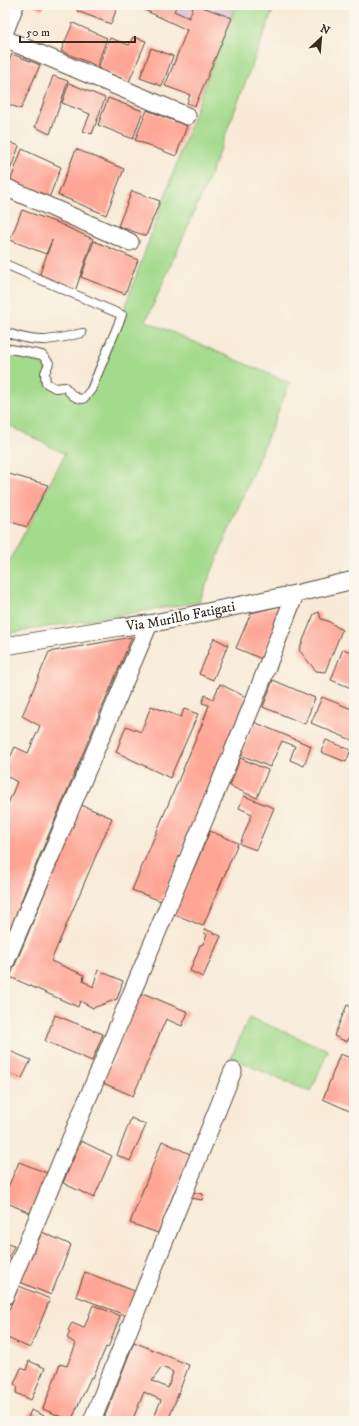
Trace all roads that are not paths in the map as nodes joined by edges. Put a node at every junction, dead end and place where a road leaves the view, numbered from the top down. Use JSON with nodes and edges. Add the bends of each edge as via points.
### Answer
{"nodes":[{"id":1,"x":15,"y":5,"type":"edge"},
{"id":2,"x":5,"y":31,"type":"edge"},
{"id":3,"x":5,"y":39,"type":"edge"},
{"id":4,"x":187,"y":116,"type":"dead end"},
{"id":5,"x":5,"y":187,"type":"edge"},
{"id":6,"x":130,"y":242,"type":"dead end"},
{"id":7,"x":5,"y":264,"type":"edge"},
{"id":8,"x":5,"y":332,"type":"edge"},
{"id":9,"x":82,"y":333,"type":"dead end"},
{"id":10,"x":5,"y":348,"type":"edge"},
{"id":11,"x":354,"y":580,"type":"edge"},
{"id":12,"x":295,"y":594,"type":"junction"},
{"id":13,"x":149,"y":624,"type":"junction"},
{"id":14,"x":5,"y":646,"type":"edge"},
{"id":15,"x":6,"y":961,"type":"dead end"},
{"id":16,"x":233,"y":1071,"type":"dead end"},
{"id":17,"x":5,"y":1296,"type":"edge"},
{"id":18,"x":92,"y":1421,"type":"edge"}],
"edges":[{"from":1,"to":2,"type":"street"},
{"from":3,"to":4,"type":"street"},
{"from":5,"to":6,"type":"street"},
{"from":7,"to":10,"type":"lane","via":[[122,315],[91,390],[83,399],[71,395],[65,387],[54,388],[46,383],[48,363],[42,355]]},
{"from":8,"to":9,"type":"lane","via":[[38,341]]},
{"from":11,"to":12,"type":"street","name":"Via Murillo Fatigati"},
{"from":12,"to":13,"type":"street","name":"Via Murillo Fatigati"},
{"from":12,"to":17,"type":"street"},
{"from":13,"to":14,"type":"street","name":"Via Murillo Fatigati"},
{"from":13,"to":15,"type":"street"},
{"from":16,"to":18,"type":"street"}]}
